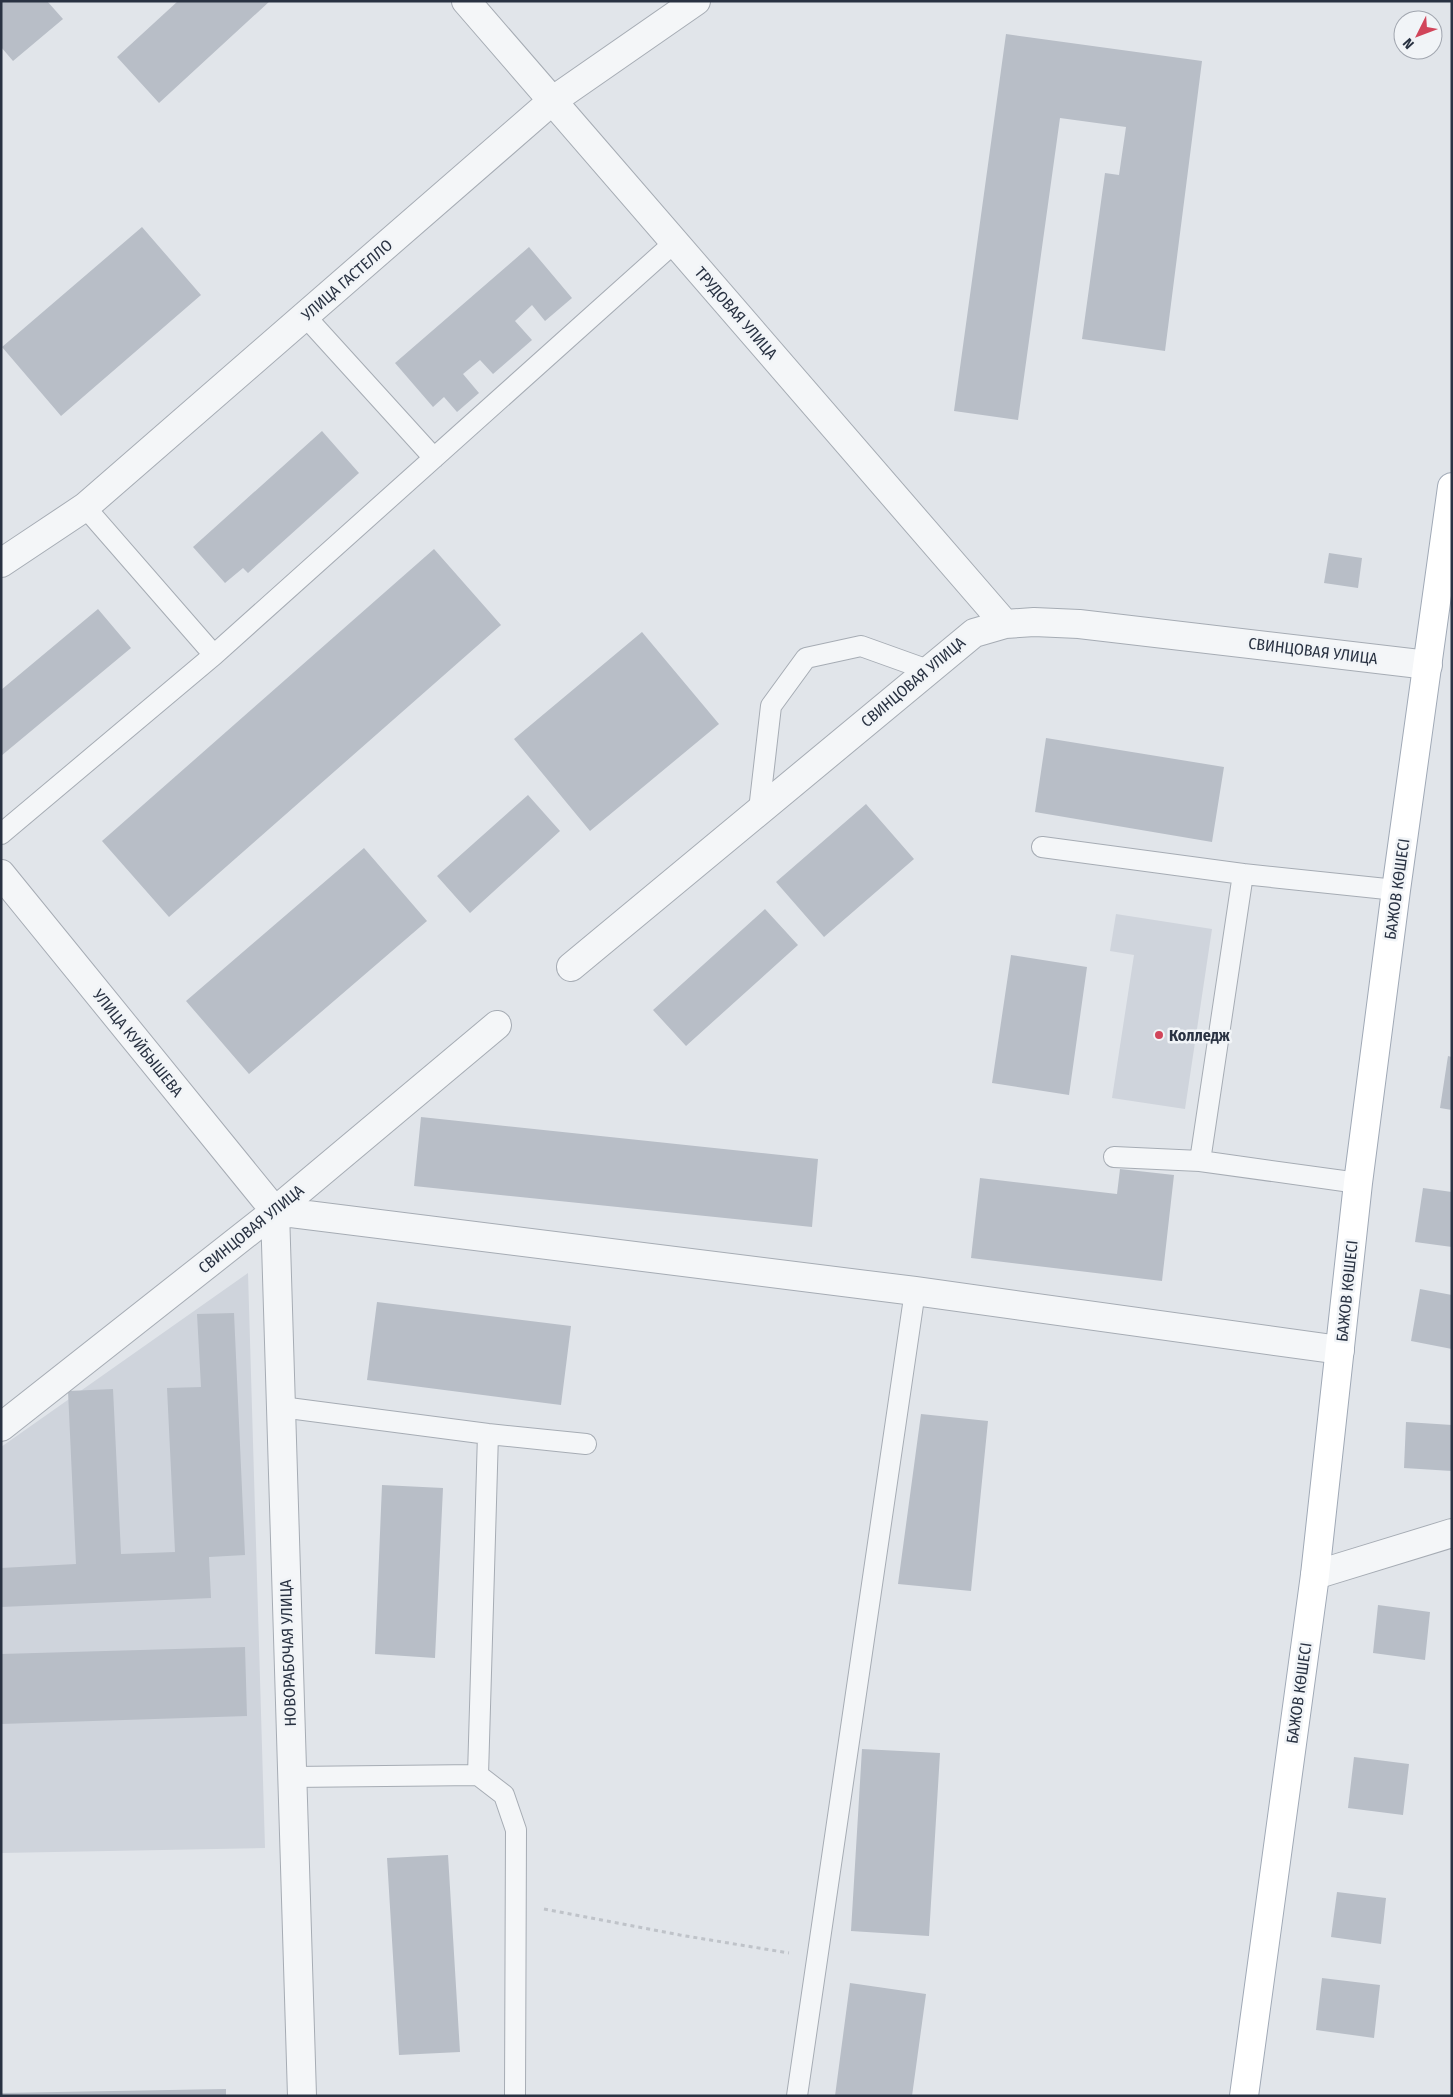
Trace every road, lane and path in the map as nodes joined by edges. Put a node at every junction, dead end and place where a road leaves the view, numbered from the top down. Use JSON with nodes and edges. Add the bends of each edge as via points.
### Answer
{"nodes":[{"id":1,"x":466,"y":1,"type":"edge"},
{"id":2,"x":696,"y":1,"type":"edge"},
{"id":3,"x":552,"y":101,"type":"junction"},
{"id":4,"x":675,"y":242,"type":"junction"},
{"id":5,"x":304,"y":316,"type":"junction"},
{"id":6,"x":434,"y":458,"type":"junction"},
{"id":7,"x":1452,"y":487,"type":"edge"},
{"id":8,"x":86,"y":507,"type":"junction"},
{"id":9,"x":1,"y":564,"type":"edge"},
{"id":10,"x":1005,"y":624,"type":"junction"},
{"id":11,"x":214,"y":655,"type":"junction"},
{"id":12,"x":1428,"y":664,"type":"junction"},
{"id":13,"x":928,"y":670,"type":"junction"},
{"id":14,"x":759,"y":810,"type":"junction"},
{"id":15,"x":1,"y":834,"type":"edge"},
{"id":16,"x":1042,"y":847,"type":"dead end"},
{"id":17,"x":1,"y":874,"type":"edge"},
{"id":18,"x":1243,"y":874,"type":"junction"},
{"id":19,"x":1396,"y":890,"type":"junction"},
{"id":20,"x":570,"y":968,"type":"dead end"},
{"id":21,"x":497,"y":1025,"type":"dead end"},
{"id":22,"x":1114,"y":1157,"type":"dead end"},
{"id":23,"x":1200,"y":1161,"type":"junction"},
{"id":24,"x":1358,"y":1183,"type":"junction"},
{"id":25,"x":275,"y":1211,"type":"junction"},
{"id":26,"x":915,"y":1291,"type":"junction"},
{"id":27,"x":1340,"y":1350,"type":"junction"},
{"id":28,"x":281,"y":1407,"type":"junction"},
{"id":29,"x":1,"y":1428,"type":"edge"},
{"id":30,"x":488,"y":1434,"type":"junction"},
{"id":31,"x":586,"y":1444,"type":"dead end"},
{"id":32,"x":1452,"y":1533,"type":"edge"},
{"id":33,"x":1315,"y":1575,"type":"junction"},
{"id":34,"x":478,"y":1775,"type":"junction"},
{"id":35,"x":292,"y":1777,"type":"junction"},
{"id":36,"x":516,"y":1903,"type":"junction"},
{"id":37,"x":817,"y":1958,"type":"junction"},
{"id":38,"x":302,"y":2096,"type":"edge"},
{"id":39,"x":515,"y":2096,"type":"edge"},
{"id":40,"x":797,"y":2096,"type":"edge"},
{"id":41,"x":1244,"y":2096,"type":"edge"}],
"edges":[{"from":1,"to":3,"type":"street","name":"ТРУДОВАЯ УЛИЦА"},
{"from":2,"to":3,"type":"street","name":"УЛИЦА ГАСТЕЛЛО"},
{"from":3,"to":4,"type":"street","name":"ТРУДОВАЯ УЛИЦА"},
{"from":3,"to":5,"type":"street","name":"УЛИЦА ГАСТЕЛЛО"},
{"from":4,"to":6,"type":"lane"},
{"from":4,"to":10,"type":"street","name":"ТРУДОВАЯ УЛИЦА"},
{"from":5,"to":6,"type":"lane"},
{"from":5,"to":8,"type":"street","name":"УЛИЦА ГАСТЕЛЛО"},
{"from":6,"to":11,"type":"lane"},
{"from":7,"to":12,"type":"main road","name":"БАЖОВ КӨШЕСІ"},
{"from":8,"to":9,"type":"street","name":"УЛИЦА ГАСТЕЛЛО"},
{"from":8,"to":11,"type":"lane"},
{"from":10,"to":12,"type":"street","name":"СВИНЦОВАЯ УЛИЦА","via":[[1079,624]]},
{"from":10,"to":13,"type":"street","name":"СВИНЦОВАЯ УЛИЦА","via":[[974,633]]},
{"from":11,"to":15,"type":"lane"},
{"from":12,"to":19,"type":"main road","name":"БАЖОВ КӨШЕСІ"},
{"from":13,"to":14,"type":"street","name":"СВИНЦОВАЯ УЛИЦА"},
{"from":13,"to":14,"type":"lane","via":[[861,646],[806,658],[771,706]]},
{"from":14,"to":20,"type":"street","name":"СВИНЦОВАЯ УЛИЦА"},
{"from":16,"to":18,"type":"lane"},
{"from":17,"to":25,"type":"street","name":"УЛИЦА КУЙБЫШЕВА"},
{"from":18,"to":19,"type":"lane"},
{"from":18,"to":23,"type":"lane"},
{"from":19,"to":24,"type":"main road","name":"БАЖОВ КӨШЕСІ"},
{"from":21,"to":25,"type":"street","name":"СВИНЦОВАЯ УЛИЦА"},
{"from":22,"to":23,"type":"lane"},
{"from":23,"to":24,"type":"lane"},
{"from":24,"to":27,"type":"main road","name":"БАЖОВ КӨШЕСІ"},
{"from":25,"to":26,"type":"street"},
{"from":25,"to":28,"type":"street","name":"НОВОРАБОЧАЯ УЛИЦА"},
{"from":25,"to":29,"type":"street","name":"СВИНЦОВАЯ УЛИЦА"},
{"from":26,"to":27,"type":"street"},
{"from":26,"to":37,"type":"lane"},
{"from":27,"to":33,"type":"main road","name":"БАЖОВ КӨШЕСІ"},
{"from":28,"to":30,"type":"lane"},
{"from":28,"to":35,"type":"street","name":"НОВОРАБОЧАЯ УЛИЦА"},
{"from":30,"to":31,"type":"lane"},
{"from":30,"to":34,"type":"lane"},
{"from":32,"to":33,"type":"street"},
{"from":33,"to":41,"type":"main road","name":"БАЖОВ КӨШЕСІ"},
{"from":34,"to":35,"type":"lane"},
{"from":34,"to":36,"type":"lane","via":[[504,1795],[516,1830]]},
{"from":35,"to":38,"type":"street","name":"НОВОРАБОЧАЯ УЛИЦА"},
{"from":36,"to":37,"type":"path"},
{"from":36,"to":39,"type":"lane"},
{"from":37,"to":40,"type":"lane"}]}
